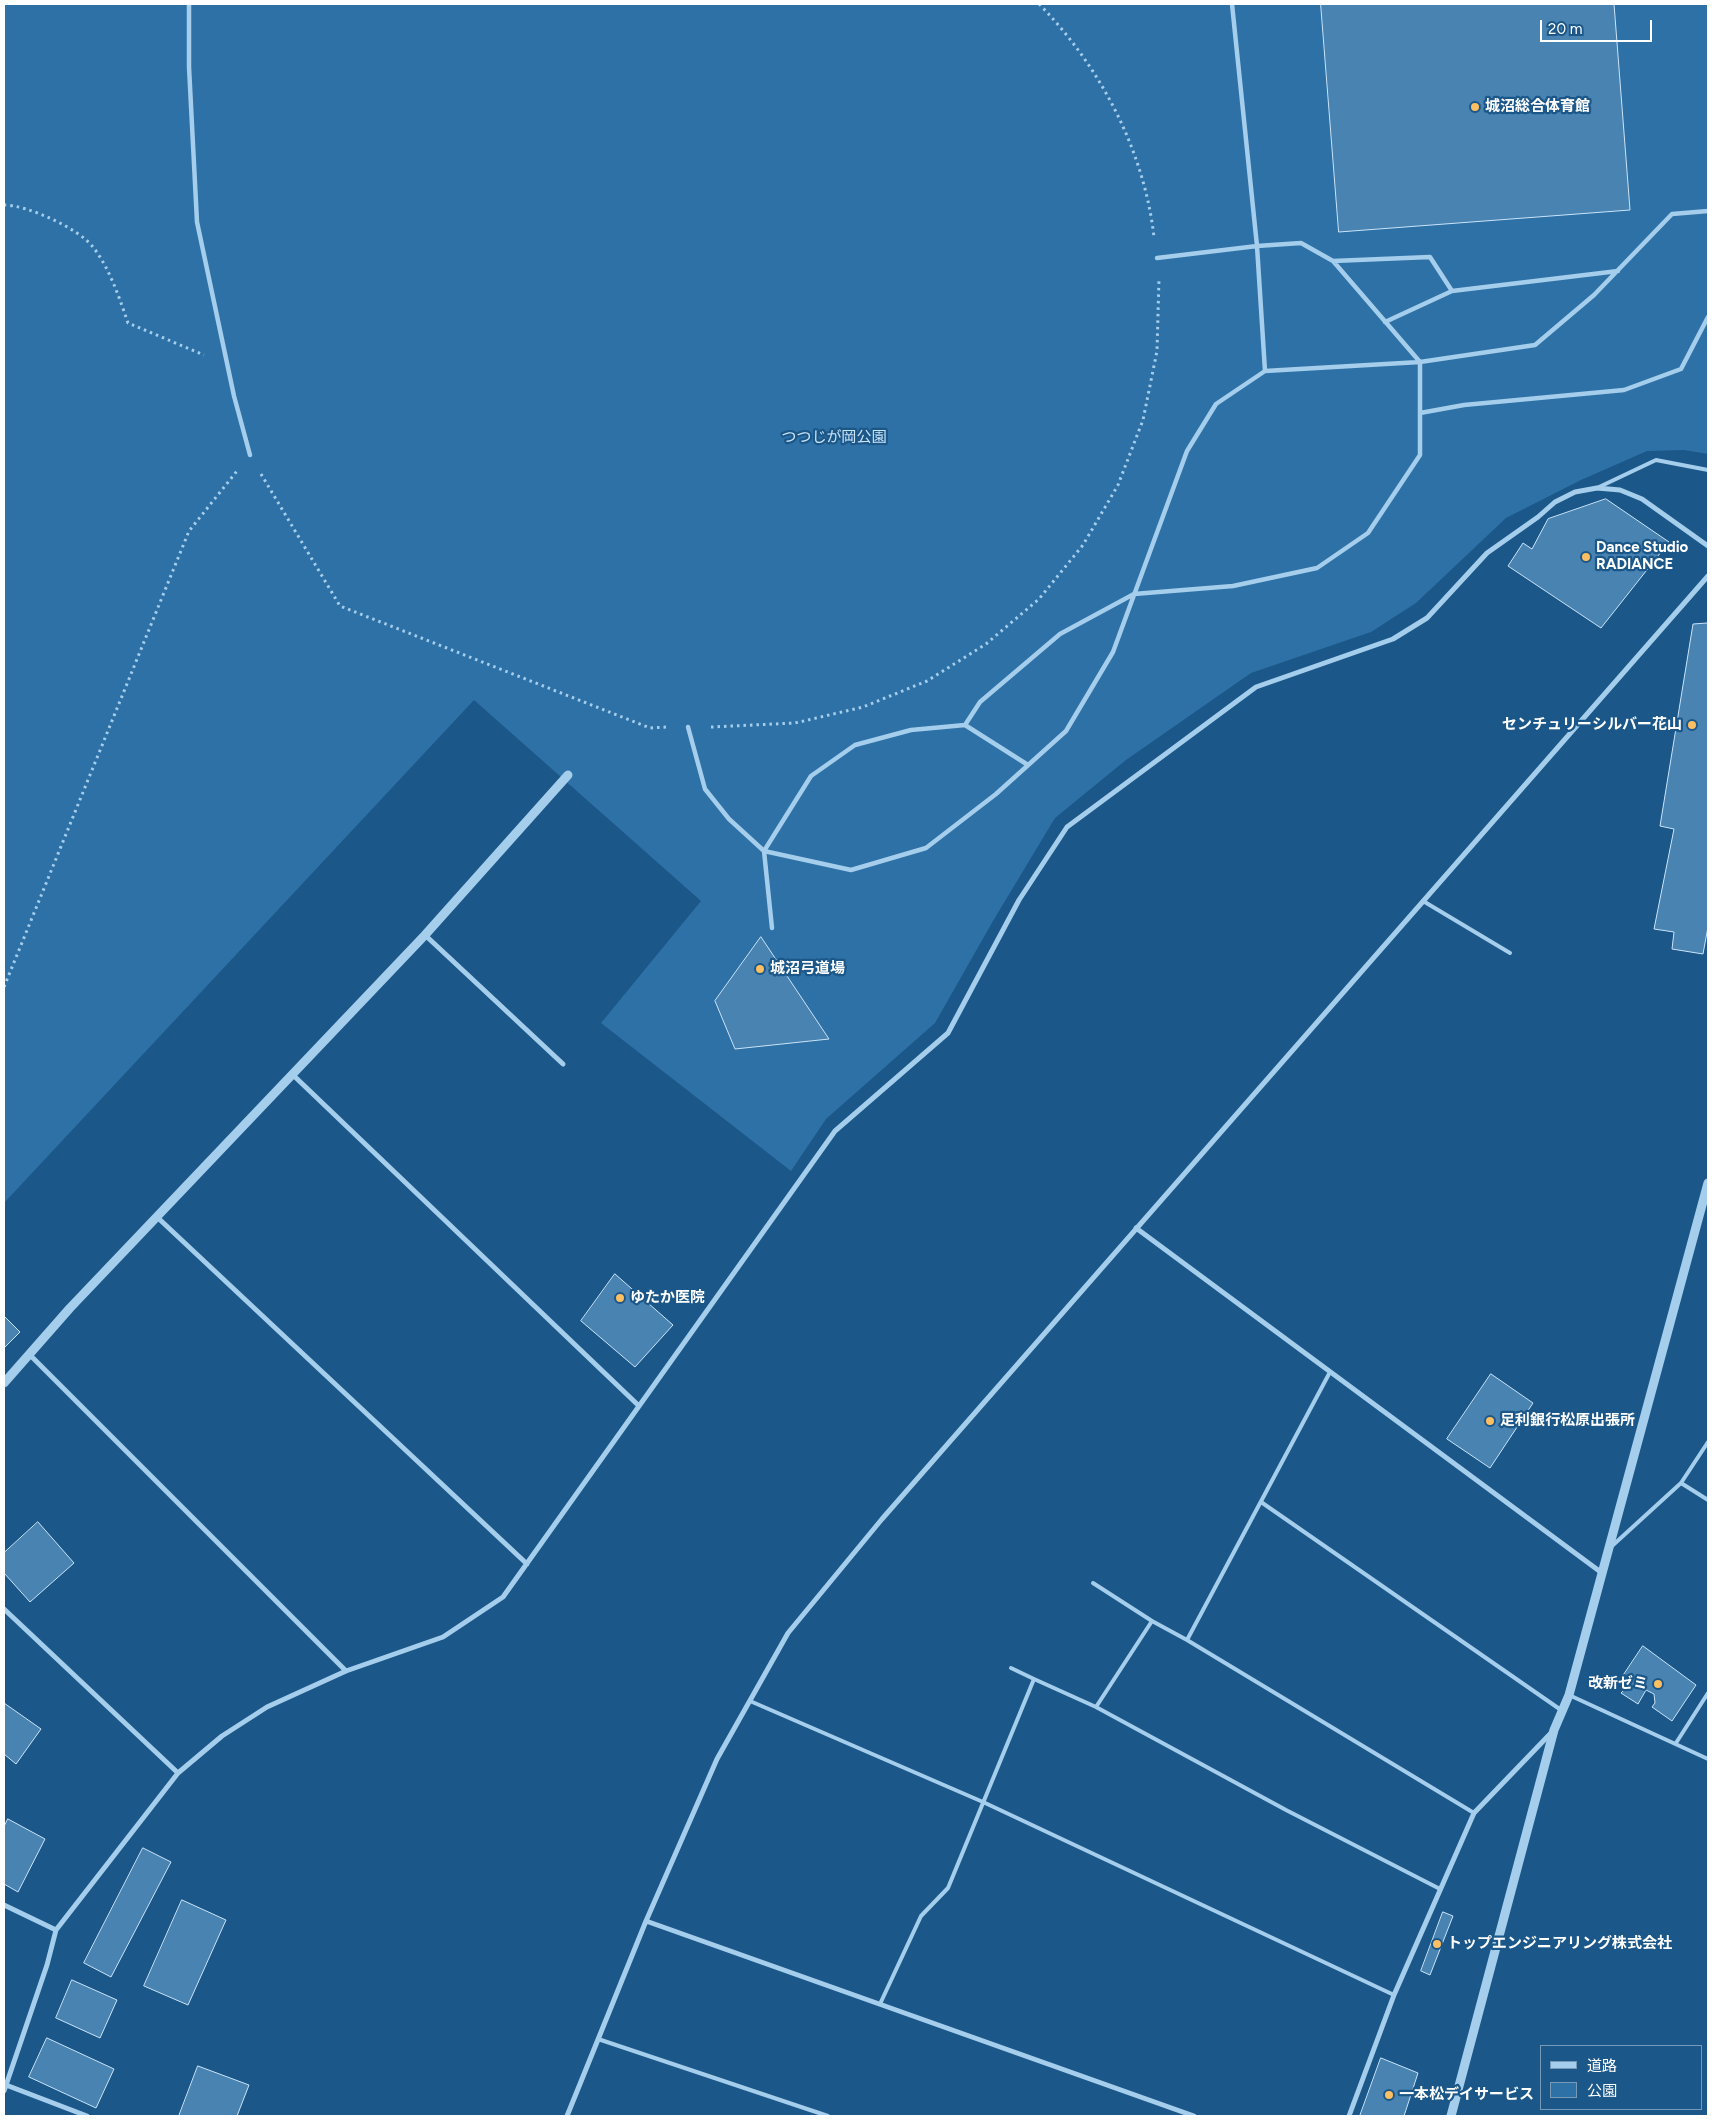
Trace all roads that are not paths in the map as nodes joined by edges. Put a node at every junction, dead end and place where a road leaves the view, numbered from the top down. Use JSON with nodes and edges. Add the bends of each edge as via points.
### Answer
{"nodes":[{"id":1,"x":189,"y":4,"type":"edge"},
{"id":2,"x":1232,"y":4,"type":"edge"},
{"id":3,"x":1708,"y":211,"type":"edge"},
{"id":4,"x":1256,"y":246,"type":"junction"},
{"id":5,"x":1156,"y":258,"type":"road end"},
{"id":6,"x":1333,"y":262,"type":"junction"},
{"id":7,"x":1618,"y":271,"type":"junction"},
{"id":8,"x":1452,"y":291,"type":"junction"},
{"id":9,"x":1708,"y":317,"type":"edge"},
{"id":10,"x":1385,"y":322,"type":"junction"},
{"id":11,"x":1420,"y":362,"type":"junction"},
{"id":12,"x":1265,"y":371,"type":"junction"},
{"id":13,"x":1420,"y":413,"type":"junction"},
{"id":14,"x":250,"y":455,"type":"road end"},
{"id":15,"x":1708,"y":470,"type":"edge"},
{"id":16,"x":1597,"y":488,"type":"junction"},
{"id":17,"x":1708,"y":546,"type":"edge"},
{"id":18,"x":1708,"y":576,"type":"edge"},
{"id":19,"x":1134,"y":594,"type":"junction"},
{"id":20,"x":965,"y":725,"type":"junction"},
{"id":21,"x":688,"y":727,"type":"dead end"},
{"id":22,"x":1028,"y":764,"type":"junction"},
{"id":23,"x":568,"y":775,"type":"dead end"},
{"id":24,"x":764,"y":850,"type":"junction"},
{"id":25,"x":1422,"y":901,"type":"junction"},
{"id":26,"x":772,"y":928,"type":"dead end"},
{"id":27,"x":425,"y":935,"type":"junction"},
{"id":28,"x":1510,"y":953,"type":"dead end"},
{"id":29,"x":563,"y":1064,"type":"dead end"},
{"id":30,"x":292,"y":1074,"type":"junction"},
{"id":31,"x":1708,"y":1183,"type":"edge"},
{"id":32,"x":157,"y":1217,"type":"junction"},
{"id":33,"x":1136,"y":1228,"type":"junction"},
{"id":34,"x":29,"y":1354,"type":"junction"},
{"id":35,"x":1330,"y":1372,"type":"junction"},
{"id":36,"x":4,"y":1383,"type":"edge"},
{"id":37,"x":638,"y":1405,"type":"junction"},
{"id":38,"x":1708,"y":1442,"type":"edge"},
{"id":39,"x":1681,"y":1483,"type":"junction"},
{"id":40,"x":1708,"y":1500,"type":"edge"},
{"id":41,"x":1261,"y":1502,"type":"junction"},
{"id":42,"x":1609,"y":1549,"type":"junction"},
{"id":43,"x":526,"y":1564,"type":"junction"},
{"id":44,"x":1602,"y":1573,"type":"junction"},
{"id":45,"x":1093,"y":1584,"type":"dead end"},
{"id":46,"x":4,"y":1609,"type":"edge"},
{"id":47,"x":1152,"y":1622,"type":"junction"},
{"id":48,"x":1187,"y":1640,"type":"junction"},
{"id":49,"x":1011,"y":1668,"type":"dead end"},
{"id":50,"x":346,"y":1671,"type":"junction"},
{"id":51,"x":1034,"y":1679,"type":"junction"},
{"id":52,"x":1708,"y":1693,"type":"edge"},
{"id":53,"x":1569,"y":1695,"type":"junction"},
{"id":54,"x":750,"y":1700,"type":"junction"},
{"id":55,"x":1096,"y":1708,"type":"junction"},
{"id":56,"x":1562,"y":1711,"type":"junction"},
{"id":57,"x":1554,"y":1730,"type":"junction"},
{"id":58,"x":1676,"y":1743,"type":"junction"},
{"id":59,"x":1708,"y":1758,"type":"edge"},
{"id":60,"x":178,"y":1773,"type":"junction"},
{"id":61,"x":983,"y":1802,"type":"junction"},
{"id":62,"x":1474,"y":1812,"type":"junction"},
{"id":63,"x":1440,"y":1889,"type":"junction"},
{"id":64,"x":4,"y":1906,"type":"edge"},
{"id":65,"x":646,"y":1921,"type":"junction"},
{"id":66,"x":56,"y":1930,"type":"junction"},
{"id":67,"x":1394,"y":1995,"type":"junction"},
{"id":68,"x":880,"y":2004,"type":"junction"},
{"id":69,"x":598,"y":2039,"type":"junction"},
{"id":70,"x":6,"y":2084,"type":"junction"},
{"id":71,"x":4,"y":2091,"type":"edge"},
{"id":72,"x":87,"y":2116,"type":"edge"},
{"id":73,"x":566,"y":2116,"type":"edge"},
{"id":74,"x":828,"y":2116,"type":"edge"},
{"id":75,"x":1194,"y":2116,"type":"edge"},
{"id":76,"x":1349,"y":2116,"type":"edge"},
{"id":77,"x":1451,"y":2116,"type":"edge"}],
"edges":[{"from":1,"to":14,"type":"street","via":[[197,222],[234,396]]},
{"from":2,"to":4,"type":"street"},
{"from":3,"to":7,"type":"street","via":[[1672,214]]},
{"from":4,"to":5,"type":"street"},
{"from":4,"to":6,"type":"street","via":[[1301,243]]},
{"from":4,"to":12,"type":"street"},
{"from":6,"to":8,"type":"street","via":[[1430,257]]},
{"from":6,"to":10,"type":"street"},
{"from":7,"to":8,"type":"street"},
{"from":7,"to":11,"type":"street","via":[[1535,345]]},
{"from":8,"to":10,"type":"street"},
{"from":9,"to":13,"type":"street","via":[[1681,369],[1624,390],[1464,405]]},
{"from":10,"to":11,"type":"street"},
{"from":11,"to":12,"type":"street"},
{"from":11,"to":13,"type":"street"},
{"from":12,"to":19,"type":"street","via":[[1216,404],[1188,451]]},
{"from":13,"to":19,"type":"street","via":[[1420,455],[1368,533],[1316,568],[1233,586]]},
{"from":15,"to":16,"type":"lane","via":[[1656,460]]},
{"from":16,"to":17,"type":"street","via":[[1620,490],[1642,499]]},
{"from":16,"to":37,"type":"street","via":[[1575,492],[1555,502],[1487,553],[1427,618],[1393,639],[1256,687],[1067,827],[1019,900],[948,1033],[835,1131]]},
{"from":18,"to":25,"type":"street"},
{"from":19,"to":20,"type":"street","via":[[1060,634],[980,702]]},
{"from":19,"to":22,"type":"street","via":[[1112,652],[1066,731]]},
{"from":20,"to":22,"type":"street"},
{"from":20,"to":24,"type":"street","via":[[911,730],[855,744],[811,776]]},
{"from":21,"to":24,"type":"street","via":[[705,789],[729,819]]},
{"from":22,"to":24,"type":"street","via":[[996,794],[926,848],[851,870]]},
{"from":23,"to":27,"type":"street"},
{"from":24,"to":26,"type":"street"},
{"from":25,"to":28,"type":"lane"},
{"from":25,"to":33,"type":"street"},
{"from":27,"to":29,"type":"street"},
{"from":27,"to":30,"type":"street"},
{"from":30,"to":32,"type":"street"},
{"from":30,"to":37,"type":"street"},
{"from":31,"to":42,"type":"street"},
{"from":32,"to":34,"type":"street"},
{"from":32,"to":43,"type":"street"},
{"from":33,"to":35,"type":"street"},
{"from":33,"to":54,"type":"street","via":[[800,1618]]},
{"from":34,"to":36,"type":"street"},
{"from":34,"to":50,"type":"street"},
{"from":35,"to":41,"type":"lane"},
{"from":35,"to":44,"type":"street"},
{"from":37,"to":43,"type":"street"},
{"from":38,"to":39,"type":"lane"},
{"from":39,"to":40,"type":"lane"},
{"from":39,"to":42,"type":"lane"},
{"from":41,"to":48,"type":"lane"},
{"from":41,"to":56,"type":"lane"},
{"from":42,"to":44,"type":"street"},
{"from":43,"to":50,"type":"street","via":[[503,1597],[443,1637]]},
{"from":44,"to":53,"type":"street"},
{"from":45,"to":47,"type":"lane"},
{"from":46,"to":60,"type":"street"},
{"from":47,"to":48,"type":"lane"},
{"from":47,"to":55,"type":"lane"},
{"from":48,"to":62,"type":"lane"},
{"from":49,"to":51,"type":"lane"},
{"from":50,"to":60,"type":"street","via":[[267,1707],[222,1736]]},
{"from":51,"to":55,"type":"lane"},
{"from":51,"to":61,"type":"lane"},
{"from":52,"to":58,"type":"lane"},
{"from":53,"to":56,"type":"street"},
{"from":53,"to":58,"type":"lane"},
{"from":54,"to":61,"type":"lane"},
{"from":54,"to":65,"type":"street","via":[[717,1760]]},
{"from":55,"to":63,"type":"lane"},
{"from":56,"to":57,"type":"street"},
{"from":57,"to":62,"type":"street"},
{"from":57,"to":77,"type":"street"},
{"from":58,"to":59,"type":"lane"},
{"from":60,"to":66,"type":"street"},
{"from":61,"to":67,"type":"lane"},
{"from":61,"to":68,"type":"lane","via":[[948,1888],[921,1916]]},
{"from":62,"to":63,"type":"street"},
{"from":63,"to":67,"type":"street"},
{"from":64,"to":66,"type":"street"},
{"from":65,"to":68,"type":"street"},
{"from":65,"to":69,"type":"street"},
{"from":66,"to":70,"type":"street"},
{"from":67,"to":76,"type":"street"},
{"from":68,"to":75,"type":"street"},
{"from":69,"to":73,"type":"street"},
{"from":69,"to":74,"type":"lane"},
{"from":70,"to":71,"type":"street"},
{"from":70,"to":72,"type":"street"}]}
